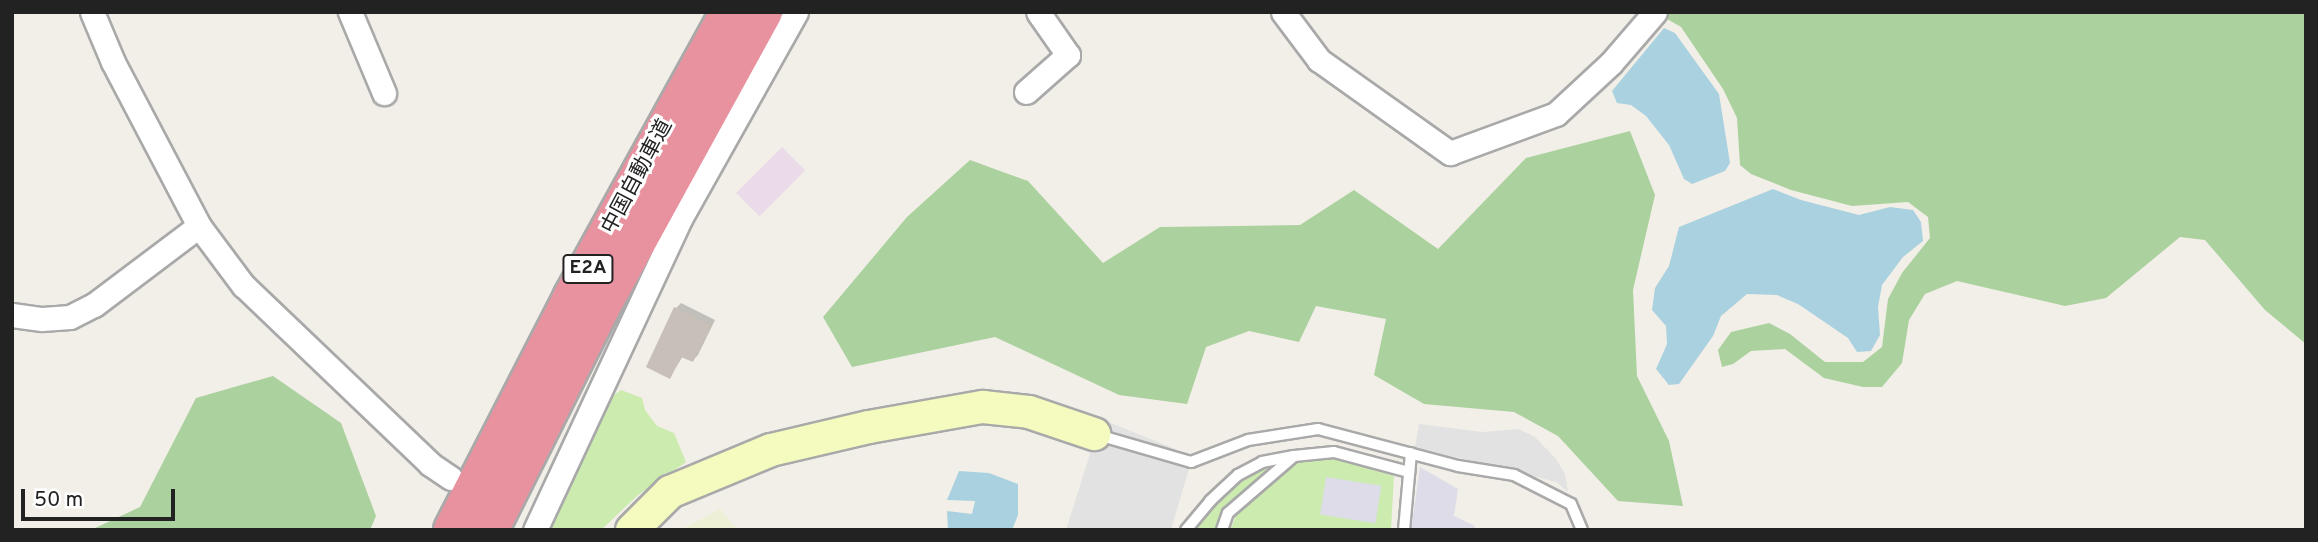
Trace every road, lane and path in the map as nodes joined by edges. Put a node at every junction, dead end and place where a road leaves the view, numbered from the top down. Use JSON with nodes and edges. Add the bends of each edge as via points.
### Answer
{"nodes":[{"id":1,"x":92,"y":12,"type":"edge"},
{"id":2,"x":349,"y":12,"type":"edge"},
{"id":3,"x":730,"y":12,"type":"edge"},
{"id":4,"x":763,"y":12,"type":"edge"},
{"id":5,"x":796,"y":12,"type":"edge"},
{"id":6,"x":1038,"y":12,"type":"edge"},
{"id":7,"x":1283,"y":12,"type":"edge"},
{"id":8,"x":1655,"y":12,"type":"edge"},
{"id":9,"x":1026,"y":92,"type":"dead end"},
{"id":10,"x":384,"y":93,"type":"dead end"},
{"id":11,"x":199,"y":226,"type":"junction"},
{"id":12,"x":12,"y":315,"type":"edge"},
{"id":13,"x":1094,"y":434,"type":"joint"},
{"id":14,"x":1411,"y":453,"type":"junction"},
{"id":15,"x":1294,"y":456,"type":"junction"},
{"id":16,"x":1409,"y":472,"type":"junction"},
{"id":17,"x":451,"y":478,"type":"dead end"},
{"id":18,"x":517,"y":529,"type":"edge"},
{"id":19,"x":453,"y":530,"type":"edge"},
{"id":20,"x":632,"y":530,"type":"edge"},
{"id":21,"x":1186,"y":530,"type":"edge"},
{"id":22,"x":1222,"y":530,"type":"edge"},
{"id":23,"x":1404,"y":530,"type":"edge"},
{"id":24,"x":1582,"y":530,"type":"edge"}],
"edges":[{"from":1,"to":11,"type":"street","via":[[113,62]]},
{"from":2,"to":10,"type":"street"},
{"from":3,"to":19,"type":"highway","name":"中国自動車道","number":"E2A","via":[[572,298]]},
{"from":4,"to":18,"type":"highway","name":"中国自動車道","number":"E2A","via":[[598,312]]},
{"from":5,"to":18,"type":"street","via":[[681,217]]},
{"from":6,"to":9,"type":"street","via":[[1068,55]]},
{"from":7,"to":8,"type":"street","via":[[1320,60],[1450,153],[1556,114],[1611,63]]},
{"from":11,"to":12,"type":"street","via":[[94,305],[70,317]]},
{"from":11,"to":17,"type":"street","via":[[243,285],[430,464]]},
{"from":13,"to":14,"type":"lane","via":[[1191,462],[1248,440],[1318,429]]},
{"from":13,"to":20,"type":"street","via":[[1028,412],[983,407],[869,427],[771,450],[670,492]]},
{"from":14,"to":16,"type":"lane"},
{"from":14,"to":24,"type":"lane","via":[[1514,475],[1570,504]]},
{"from":15,"to":16,"type":"lane","via":[[1334,452]]},
{"from":15,"to":21,"type":"lane","via":[[1262,462],[1238,475]]},
{"from":15,"to":22,"type":"lane","via":[[1228,513]]},
{"from":16,"to":23,"type":"lane"}]}
